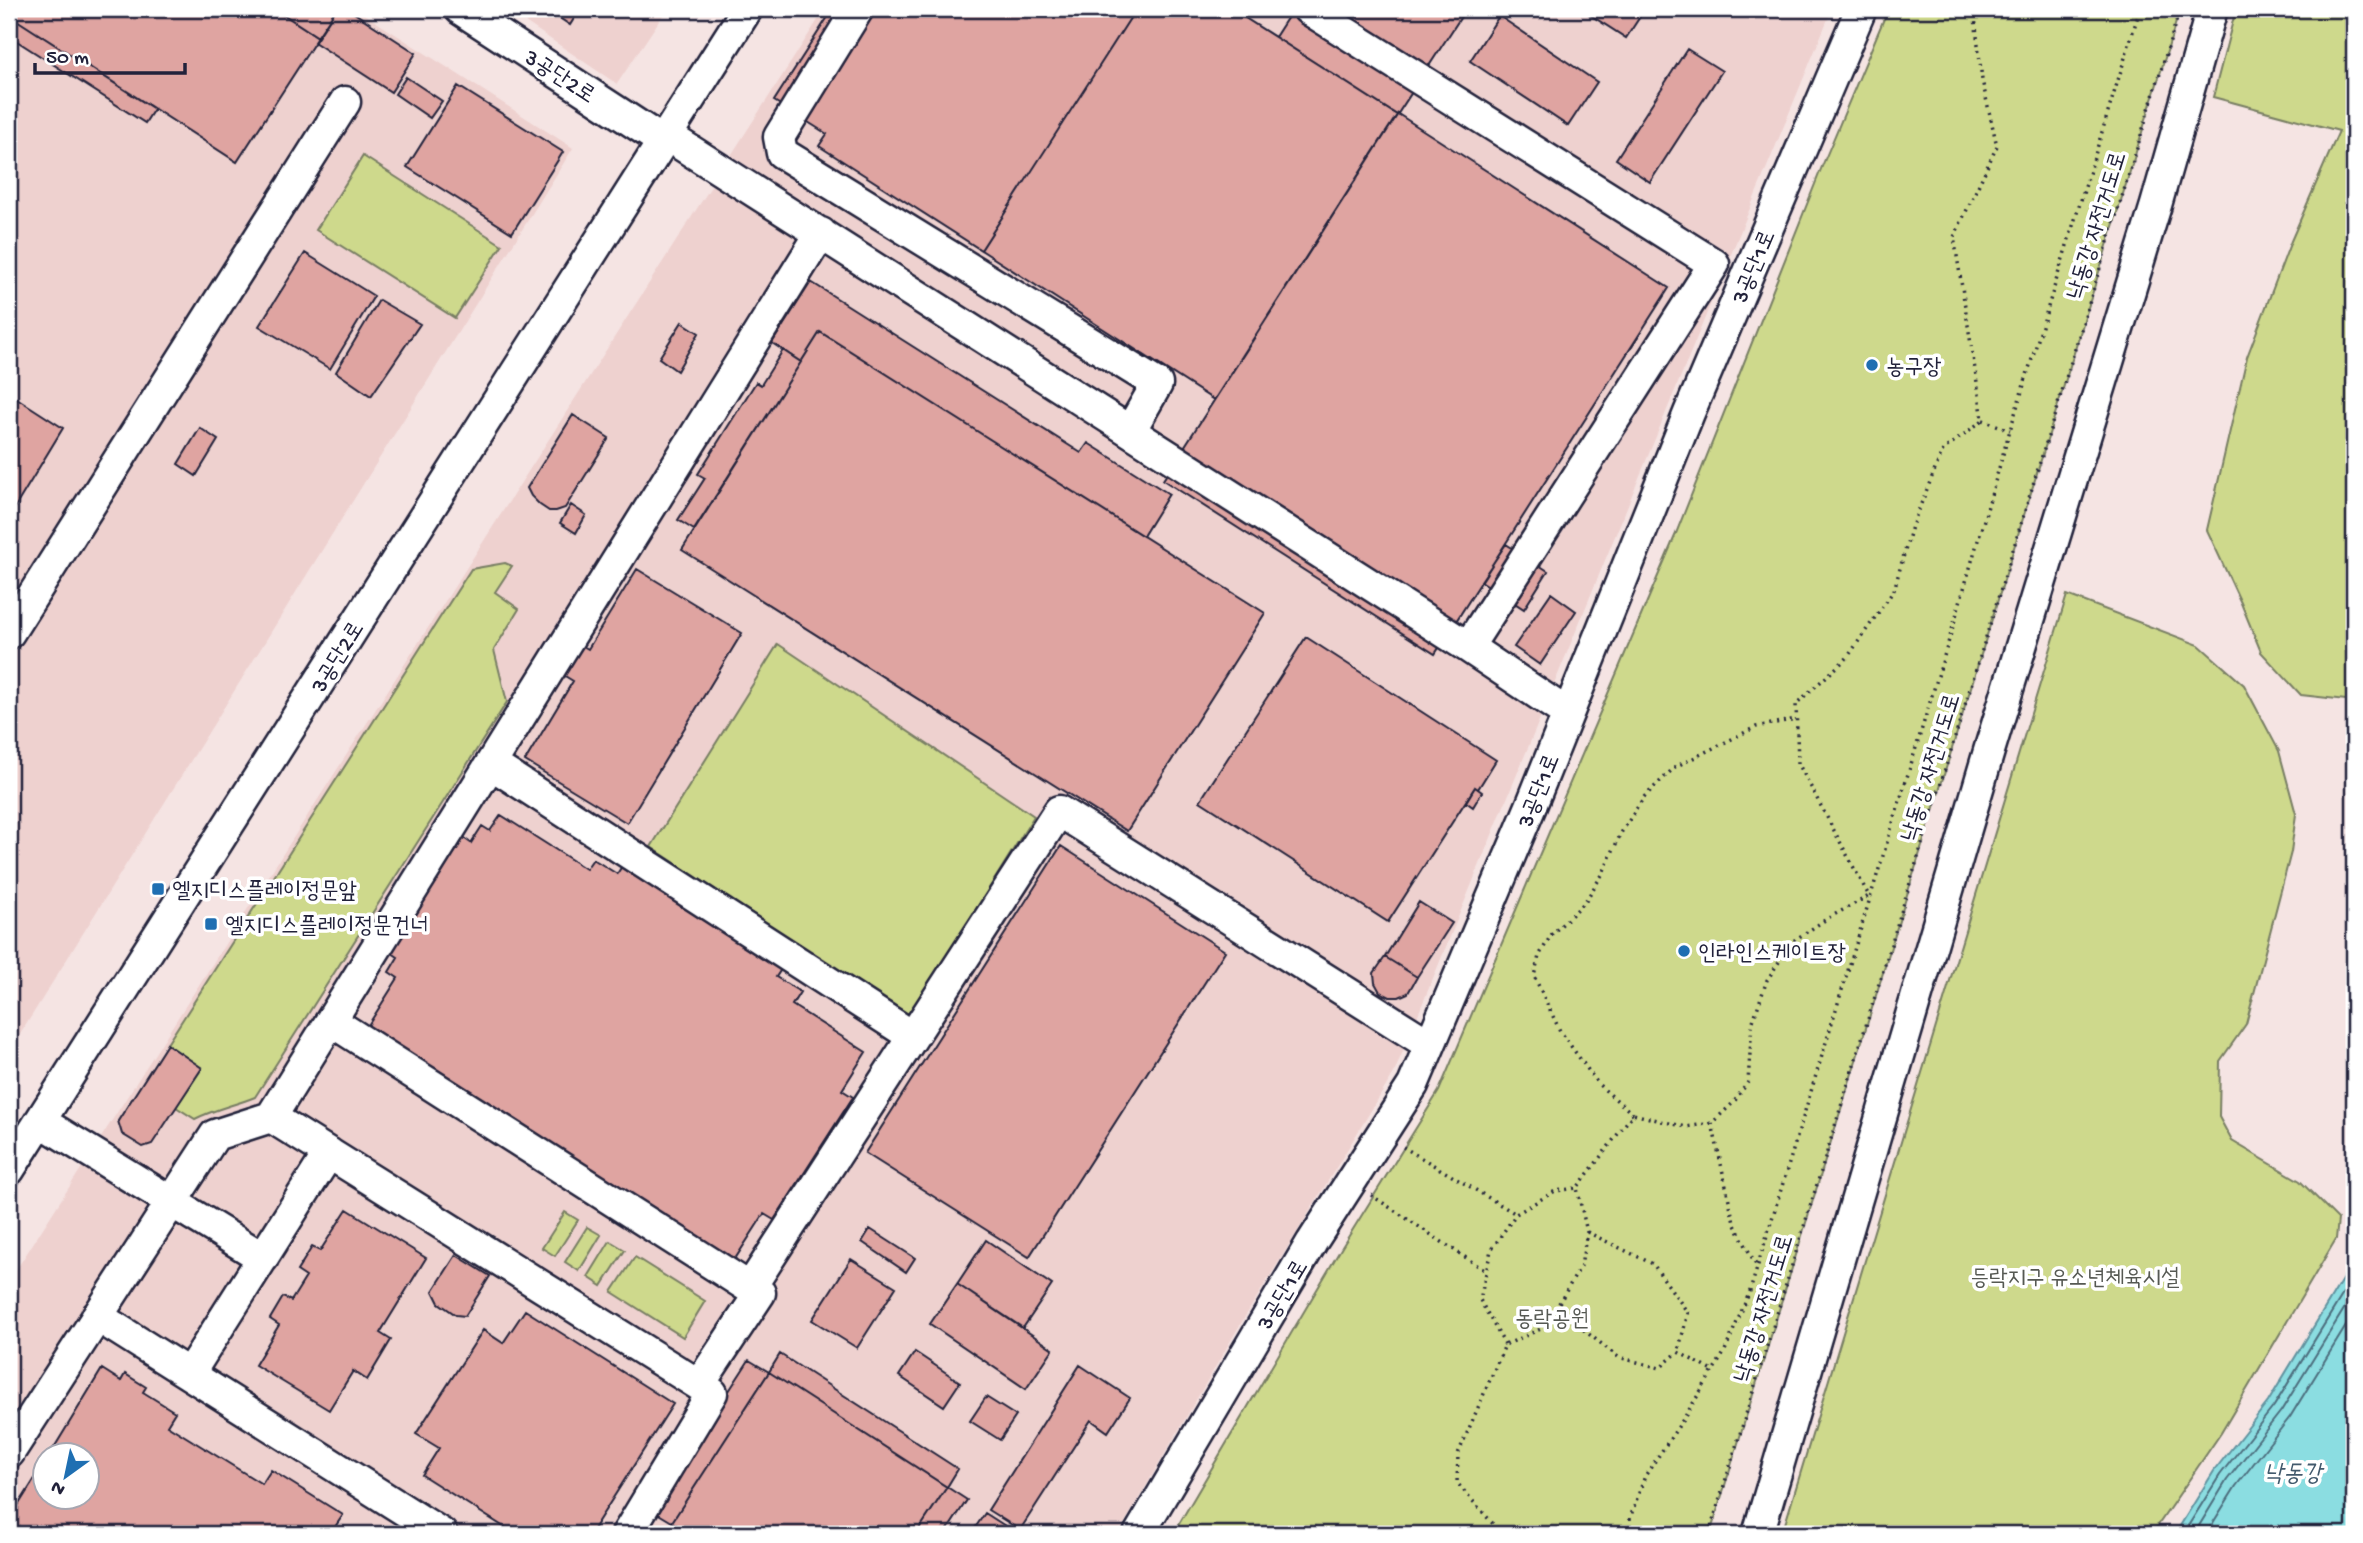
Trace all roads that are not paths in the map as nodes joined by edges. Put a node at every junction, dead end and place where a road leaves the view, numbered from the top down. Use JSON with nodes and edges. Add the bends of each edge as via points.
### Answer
{"nodes":[{"id":1,"x":460,"y":9,"type":"edge"},
{"id":2,"x":747,"y":9,"type":"edge"},
{"id":3,"x":858,"y":9,"type":"edge"},
{"id":4,"x":1308,"y":9,"type":"edge"},
{"id":5,"x":1861,"y":9,"type":"edge"},
{"id":6,"x":2212,"y":9,"type":"edge"},
{"id":7,"x":345,"y":102,"type":"dead end"},
{"id":8,"x":664,"y":138,"type":"junction"},
{"id":9,"x":821,"y":233,"type":"junction"},
{"id":10,"x":1130,"y":430,"type":"junction"},
{"id":11,"x":11,"y":626,"type":"edge"},
{"id":12,"x":1468,"y":647,"type":"junction"},
{"id":13,"x":1568,"y":713,"type":"junction"},
{"id":14,"x":491,"y":764,"type":"junction"},
{"id":15,"x":331,"y":1021,"type":"junction"},
{"id":16,"x":912,"y":1036,"type":"junction"},
{"id":17,"x":1430,"y":1045,"type":"junction"},
{"id":18,"x":271,"y":1117,"type":"junction"},
{"id":19,"x":40,"y":1121,"type":"junction"},
{"id":20,"x":329,"y":1153,"type":"junction"},
{"id":21,"x":9,"y":1168,"type":"edge"},
{"id":22,"x":172,"y":1201,"type":"junction"},
{"id":23,"x":263,"y":1258,"type":"junction"},
{"id":24,"x":750,"y":1288,"type":"junction"},
{"id":25,"x":97,"y":1316,"type":"junction"},
{"id":26,"x":189,"y":1374,"type":"junction"},
{"id":27,"x":699,"y":1385,"type":"junction"},
{"id":28,"x":9,"y":1453,"type":"edge"},
{"id":29,"x":442,"y":1534,"type":"edge"},
{"id":30,"x":626,"y":1534,"type":"edge"},
{"id":31,"x":1139,"y":1534,"type":"edge"},
{"id":32,"x":1758,"y":1534,"type":"edge"}],
"edges":[{"from":1,"to":8,"type":"street","name":"3공단2로"},
{"from":2,"to":8,"type":"street","name":"3공단2로"},
{"from":3,"to":10,"type":"street","via":[[779,137],[782,153],[1157,384]]},
{"from":4,"to":12,"type":"street","via":[[1714,264]]},
{"from":5,"to":13,"type":"street","name":"3공단1로"},
{"from":6,"to":32,"type":"street"},
{"from":7,"to":11,"type":"street"},
{"from":8,"to":9,"type":"street"},
{"from":8,"to":19,"type":"street","name":"3공단2로"},
{"from":9,"to":10,"type":"street"},
{"from":9,"to":14,"type":"street"},
{"from":10,"to":12,"type":"street"},
{"from":12,"to":13,"type":"street"},
{"from":13,"to":17,"type":"street","name":"3공단1로"},
{"from":14,"to":15,"type":"street"},
{"from":14,"to":16,"type":"street"},
{"from":15,"to":18,"type":"street"},
{"from":15,"to":24,"type":"street"},
{"from":16,"to":17,"type":"street","via":[[1059,811]]},
{"from":16,"to":24,"type":"street"},
{"from":17,"to":31,"type":"street","name":"3공단1로","via":[[1413,1085],[1312,1242]]},
{"from":18,"to":20,"type":"street"},
{"from":18,"to":22,"type":"street","via":[[215,1135]]},
{"from":19,"to":21,"type":"street","name":"3공단2로"},
{"from":19,"to":22,"type":"street"},
{"from":20,"to":23,"type":"street"},
{"from":20,"to":27,"type":"street"},
{"from":22,"to":23,"type":"street"},
{"from":22,"to":25,"type":"street"},
{"from":23,"to":26,"type":"street"},
{"from":24,"to":27,"type":"street","via":[[760,1293]]},
{"from":25,"to":26,"type":"street"},
{"from":25,"to":28,"type":"street"},
{"from":26,"to":29,"type":"street"},
{"from":27,"to":30,"type":"street","via":[[712,1393]]}]}
